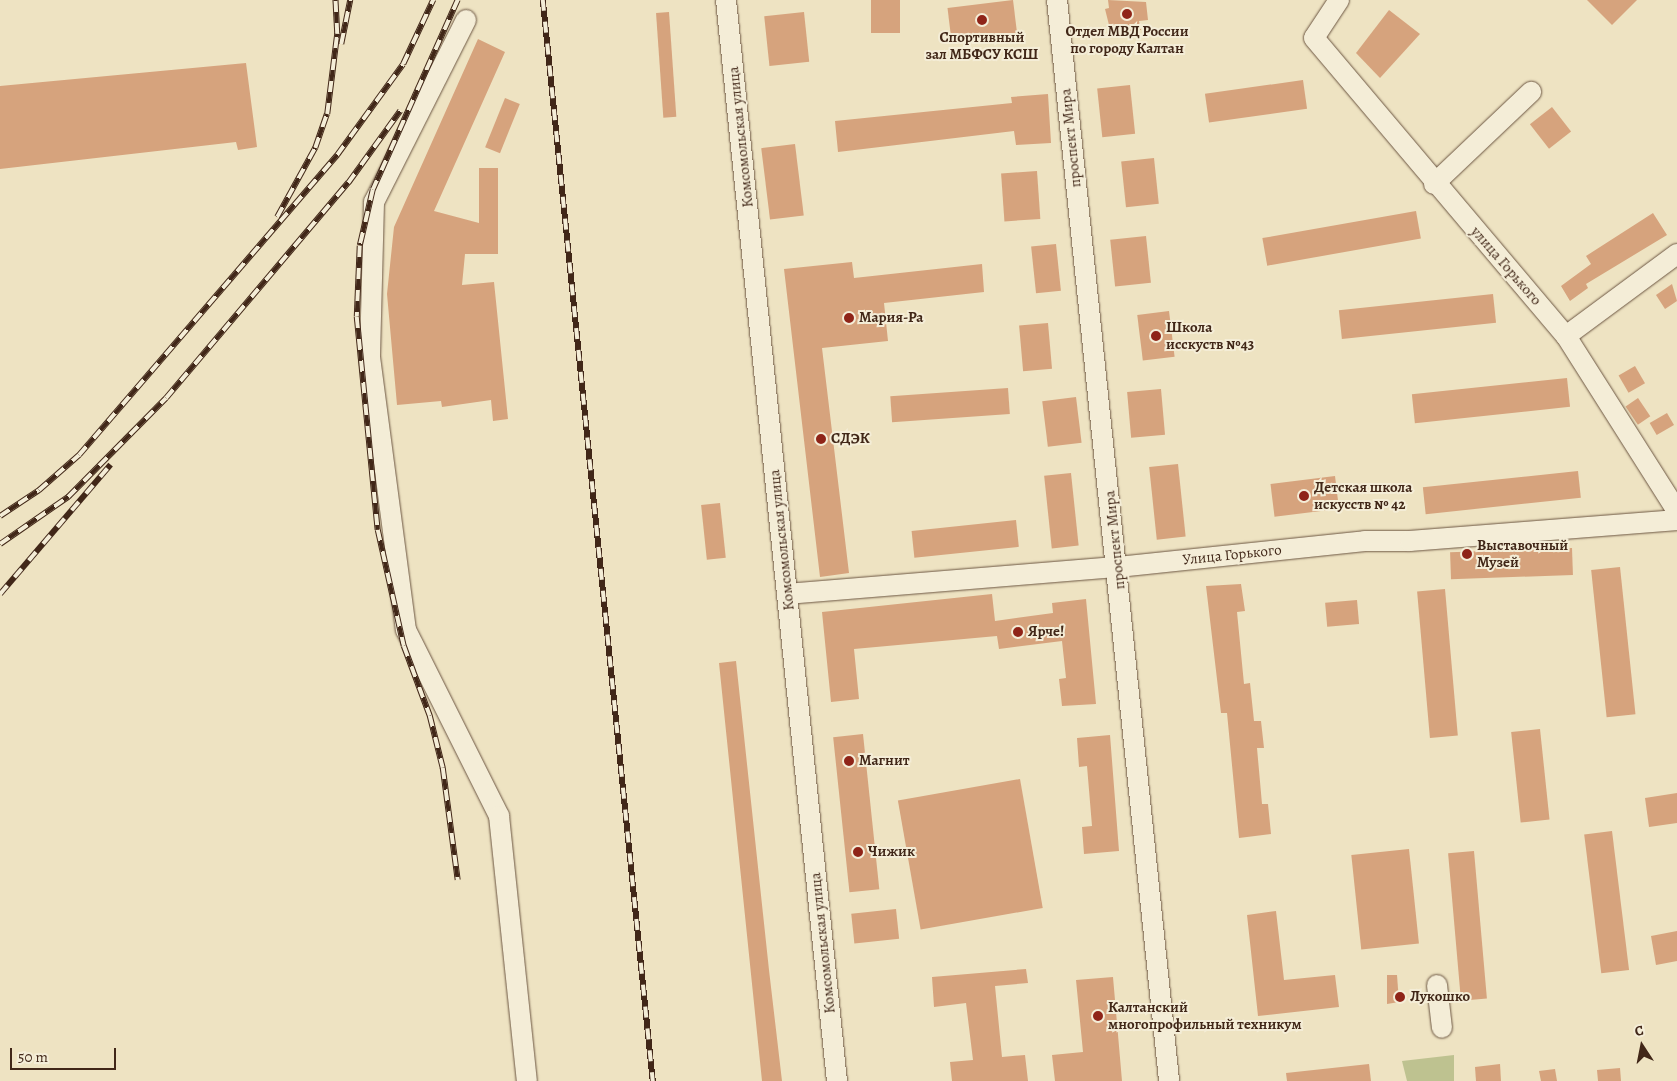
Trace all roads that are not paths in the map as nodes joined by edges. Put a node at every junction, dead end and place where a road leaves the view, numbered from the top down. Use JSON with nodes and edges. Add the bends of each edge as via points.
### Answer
{"nodes":[{"id":1,"x":726,"y":0,"type":"edge"},
{"id":2,"x":1057,"y":0,"type":"edge"},
{"id":3,"x":1339,"y":0,"type":"edge"},
{"id":4,"x":466,"y":20,"type":"dead end"},
{"id":5,"x":1531,"y":92,"type":"dead end"},
{"id":6,"x":1434,"y":184,"type":"junction"},
{"id":7,"x":1677,"y":254,"type":"edge"},
{"id":8,"x":1566,"y":336,"type":"junction"},
{"id":9,"x":1677,"y":510,"type":"edge"},
{"id":10,"x":1677,"y":520,"type":"edge"},
{"id":11,"x":1118,"y":567,"type":"junction"},
{"id":12,"x":787,"y":594,"type":"junction"},
{"id":13,"x":1437,"y":985,"type":"dead end"},
{"id":14,"x":1442,"y":1028,"type":"dead end"},
{"id":15,"x":527,"y":1081,"type":"edge"},
{"id":16,"x":837,"y":1081,"type":"edge"},
{"id":17,"x":1169,"y":1081,"type":"edge"}],
"edges":[{"from":1,"to":12,"type":"street","name":"Комсомольская улица"},
{"from":2,"to":11,"type":"street","name":"проспект Мира"},
{"from":3,"to":6,"type":"street","name":"улица Горького","via":[[1314,38]]},
{"from":4,"to":15,"type":"street","via":[[374,202],[370,357],[406,630],[499,816]]},
{"from":5,"to":6,"type":"street"},
{"from":6,"to":8,"type":"street","name":"улица Горького"},
{"from":7,"to":8,"type":"street"},
{"from":8,"to":9,"type":"street","name":"улица Горького"},
{"from":10,"to":11,"type":"street","name":"Улица Горького","via":[[1410,541],[1365,541]]},
{"from":11,"to":12,"type":"street","name":"Улица Горького"},
{"from":11,"to":17,"type":"street","name":"проспект Мира"},
{"from":12,"to":16,"type":"street","name":"Комсомольская улица"},
{"from":13,"to":14,"type":"street"}]}
